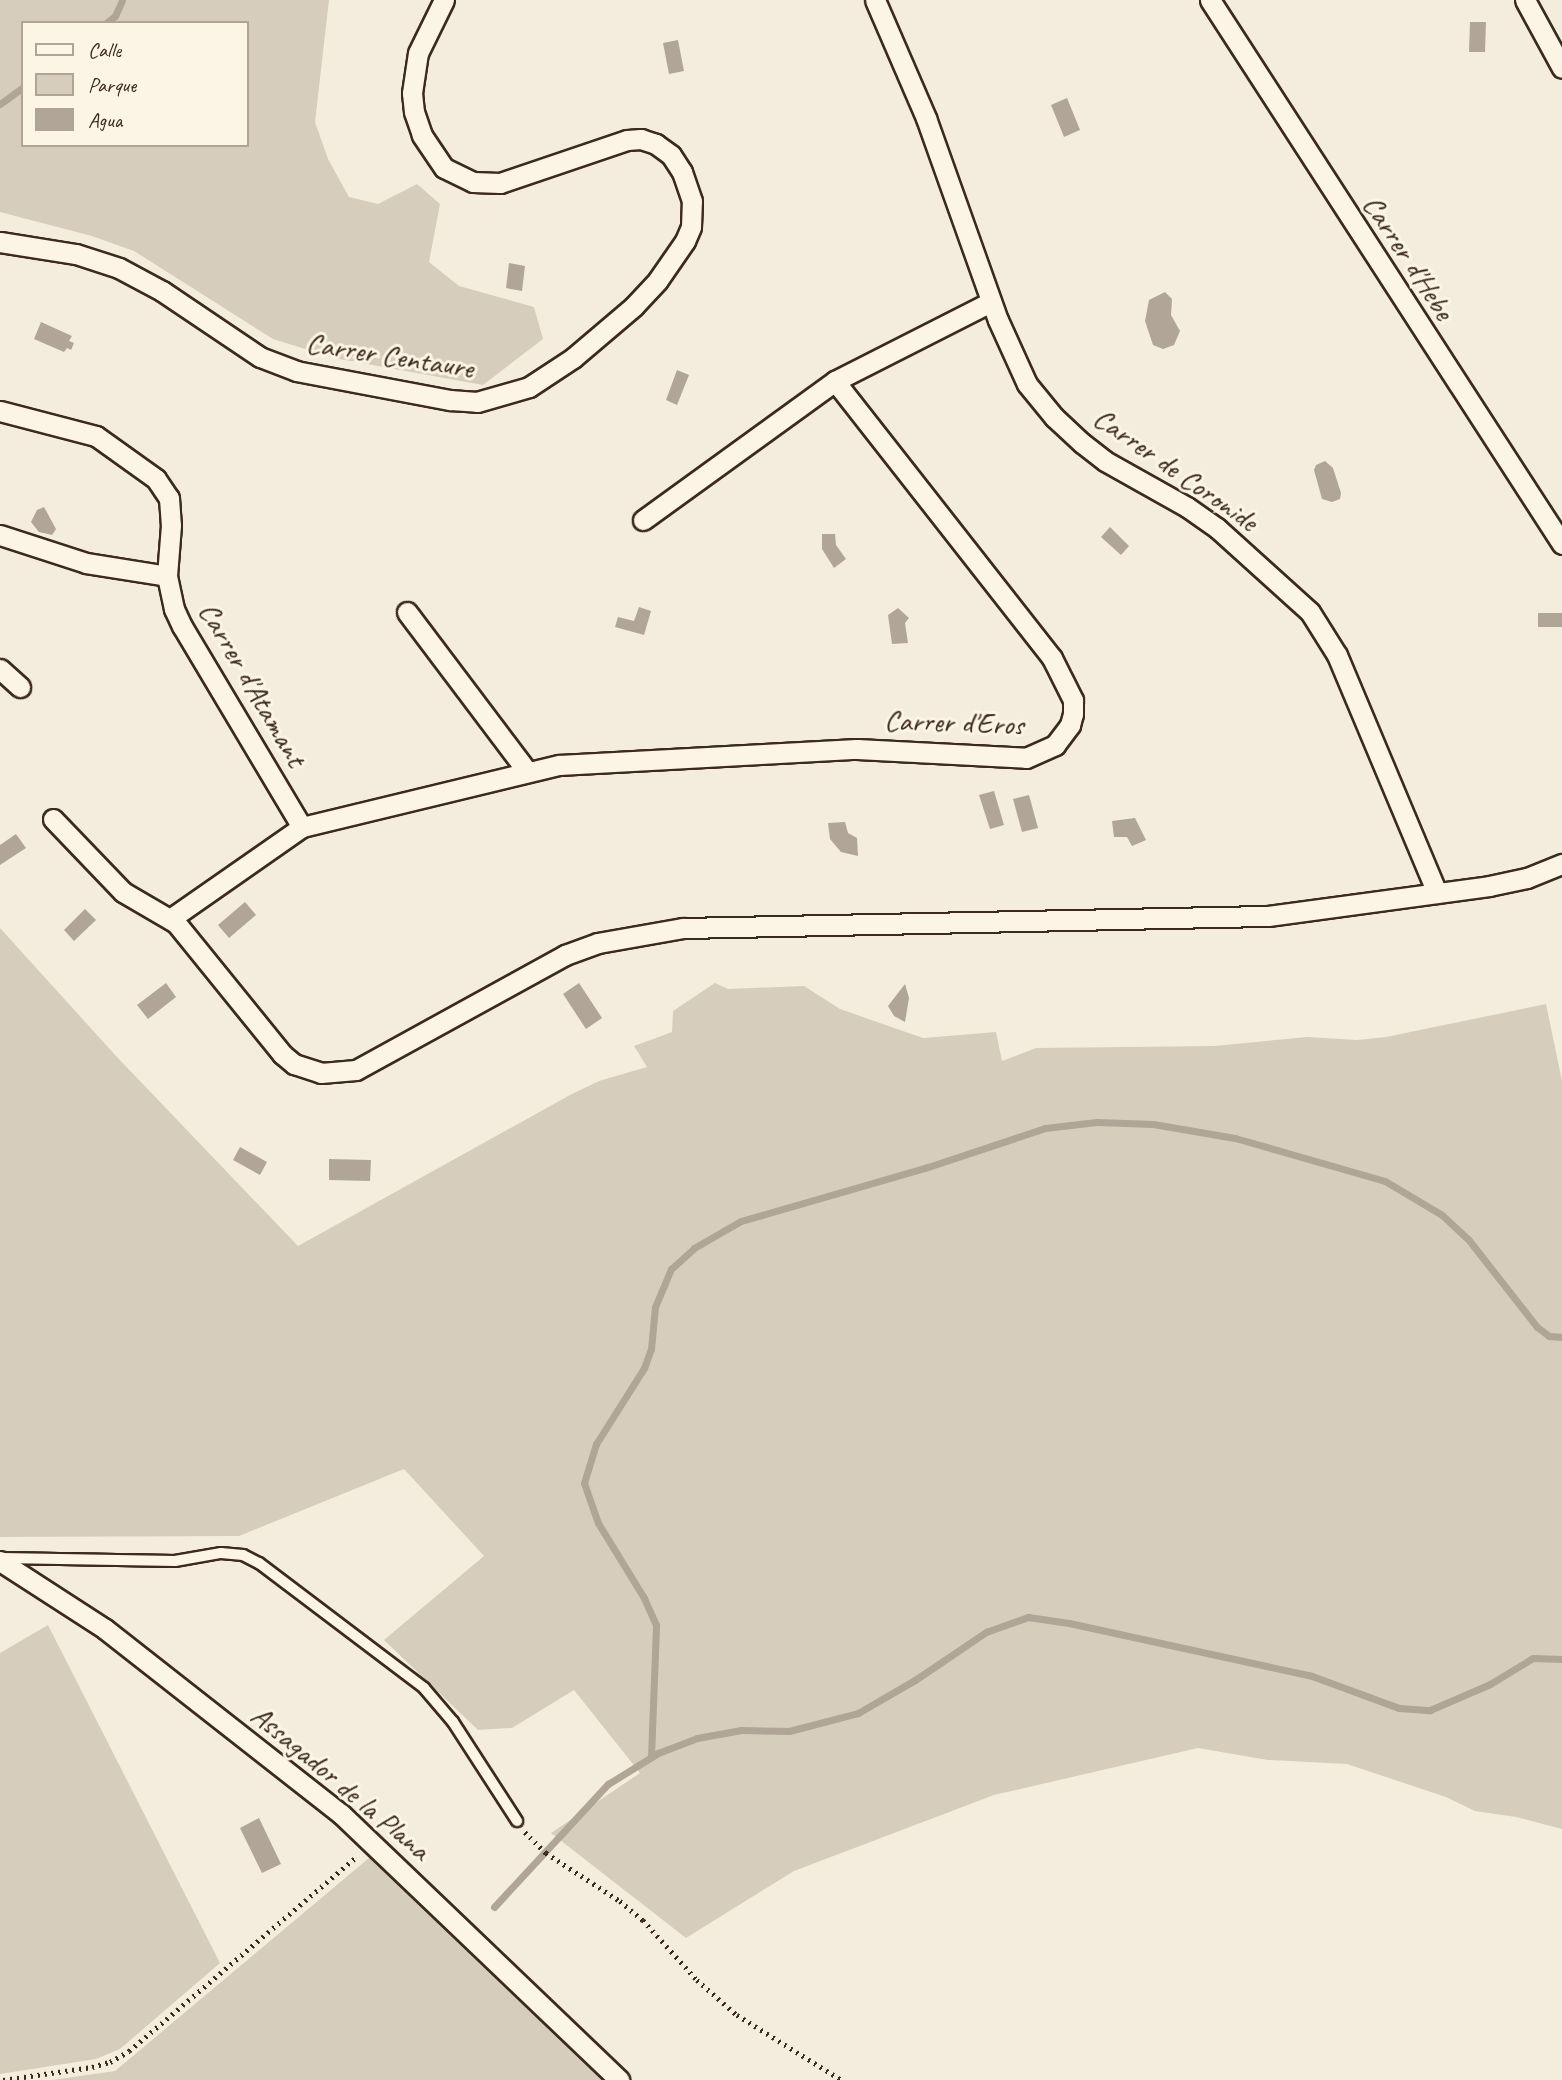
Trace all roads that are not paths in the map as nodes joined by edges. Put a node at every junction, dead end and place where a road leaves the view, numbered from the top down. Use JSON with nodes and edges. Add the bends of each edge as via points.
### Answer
{"nodes":[{"id":1,"x":444,"y":0,"type":"edge"},
{"id":2,"x":875,"y":0,"type":"edge"},
{"id":3,"x":1210,"y":0,"type":"edge"},
{"id":4,"x":1525,"y":0,"type":"edge"},
{"id":5,"x":1562,"y":68,"type":"edge"},
{"id":6,"x":0,"y":242,"type":"edge"},
{"id":7,"x":991,"y":302,"type":"junction"},
{"id":8,"x":835,"y":381,"type":"junction"},
{"id":9,"x":0,"y":411,"type":"edge"},
{"id":10,"x":643,"y":520,"type":"dead end"},
{"id":11,"x":0,"y":535,"type":"edge"},
{"id":12,"x":1562,"y":544,"type":"edge"},
{"id":13,"x":167,"y":576,"type":"junction"},
{"id":14,"x":407,"y":612,"type":"dead end"},
{"id":15,"x":0,"y":668,"type":"edge"},
{"id":16,"x":20,"y":687,"type":"dead end"},
{"id":17,"x":527,"y":771,"type":"junction"},
{"id":18,"x":53,"y":819,"type":"dead end"},
{"id":19,"x":302,"y":827,"type":"junction"},
{"id":20,"x":1562,"y":864,"type":"edge"},
{"id":21,"x":1437,"y":893,"type":"junction"},
{"id":22,"x":170,"y":919,"type":"junction"},
{"id":23,"x":0,"y":1559,"type":"edge"},
{"id":24,"x":517,"y":1821,"type":"road end"},
{"id":25,"x":618,"y":2080,"type":"edge"}],
"edges":[{"from":1,"to":6,"type":"street","name":"Carrer Centaure","via":[[418,54],[412,93],[422,135],[444,168],[473,182],[500,183],[641,139],[671,155],[692,201],[685,241],[658,280],[573,358],[529,387],[477,402],[296,371],[260,357],[162,291],[109,264],[54,249]]},
{"from":2,"to":7,"type":"street","name":"Carrer de Coronide","via":[[926,118]]},
{"from":3,"to":12,"type":"street","name":"Carrer d'Hebe"},
{"from":4,"to":5,"type":"street"},
{"from":7,"to":8,"type":"street"},
{"from":7,"to":21,"type":"street","name":"Carrer de Coronide","via":[[1027,384],[1054,417],[1105,461],[1217,528],[1310,612],[1337,655]]},
{"from":8,"to":10,"type":"street"},
{"from":8,"to":17,"type":"street","name":"Carrer d'Eros","via":[[1052,658],[1073,700],[1073,715],[1063,737],[1026,758],[857,749],[559,765]]},
{"from":9,"to":13,"type":"street","via":[[96,436],[156,479],[169,498]]},
{"from":11,"to":13,"type":"street","name":"Carrer d'Atamant","via":[[86,563]]},
{"from":13,"to":19,"type":"street","name":"Carrer d'Atamant","via":[[182,626]]},
{"from":14,"to":17,"type":"street"},
{"from":15,"to":16,"type":"street"},
{"from":17,"to":19,"type":"street","name":"Carrer d'Eros"},
{"from":18,"to":22,"type":"street","via":[[123,892]]},
{"from":19,"to":22,"type":"street"},
{"from":20,"to":21,"type":"street","via":[[1514,881]]},
{"from":21,"to":22,"type":"street","via":[[1268,916],[683,928],[598,943],[565,955],[356,1070],[321,1073],[294,1064],[282,1054]]},
{"from":23,"to":24,"type":"lane","via":[[175,1561],[221,1553],[243,1555],[259,1563],[424,1688],[453,1722]]},
{"from":23,"to":25,"type":"street","name":"Assagador de la Plana","via":[[105,1629],[373,1842]]}]}
